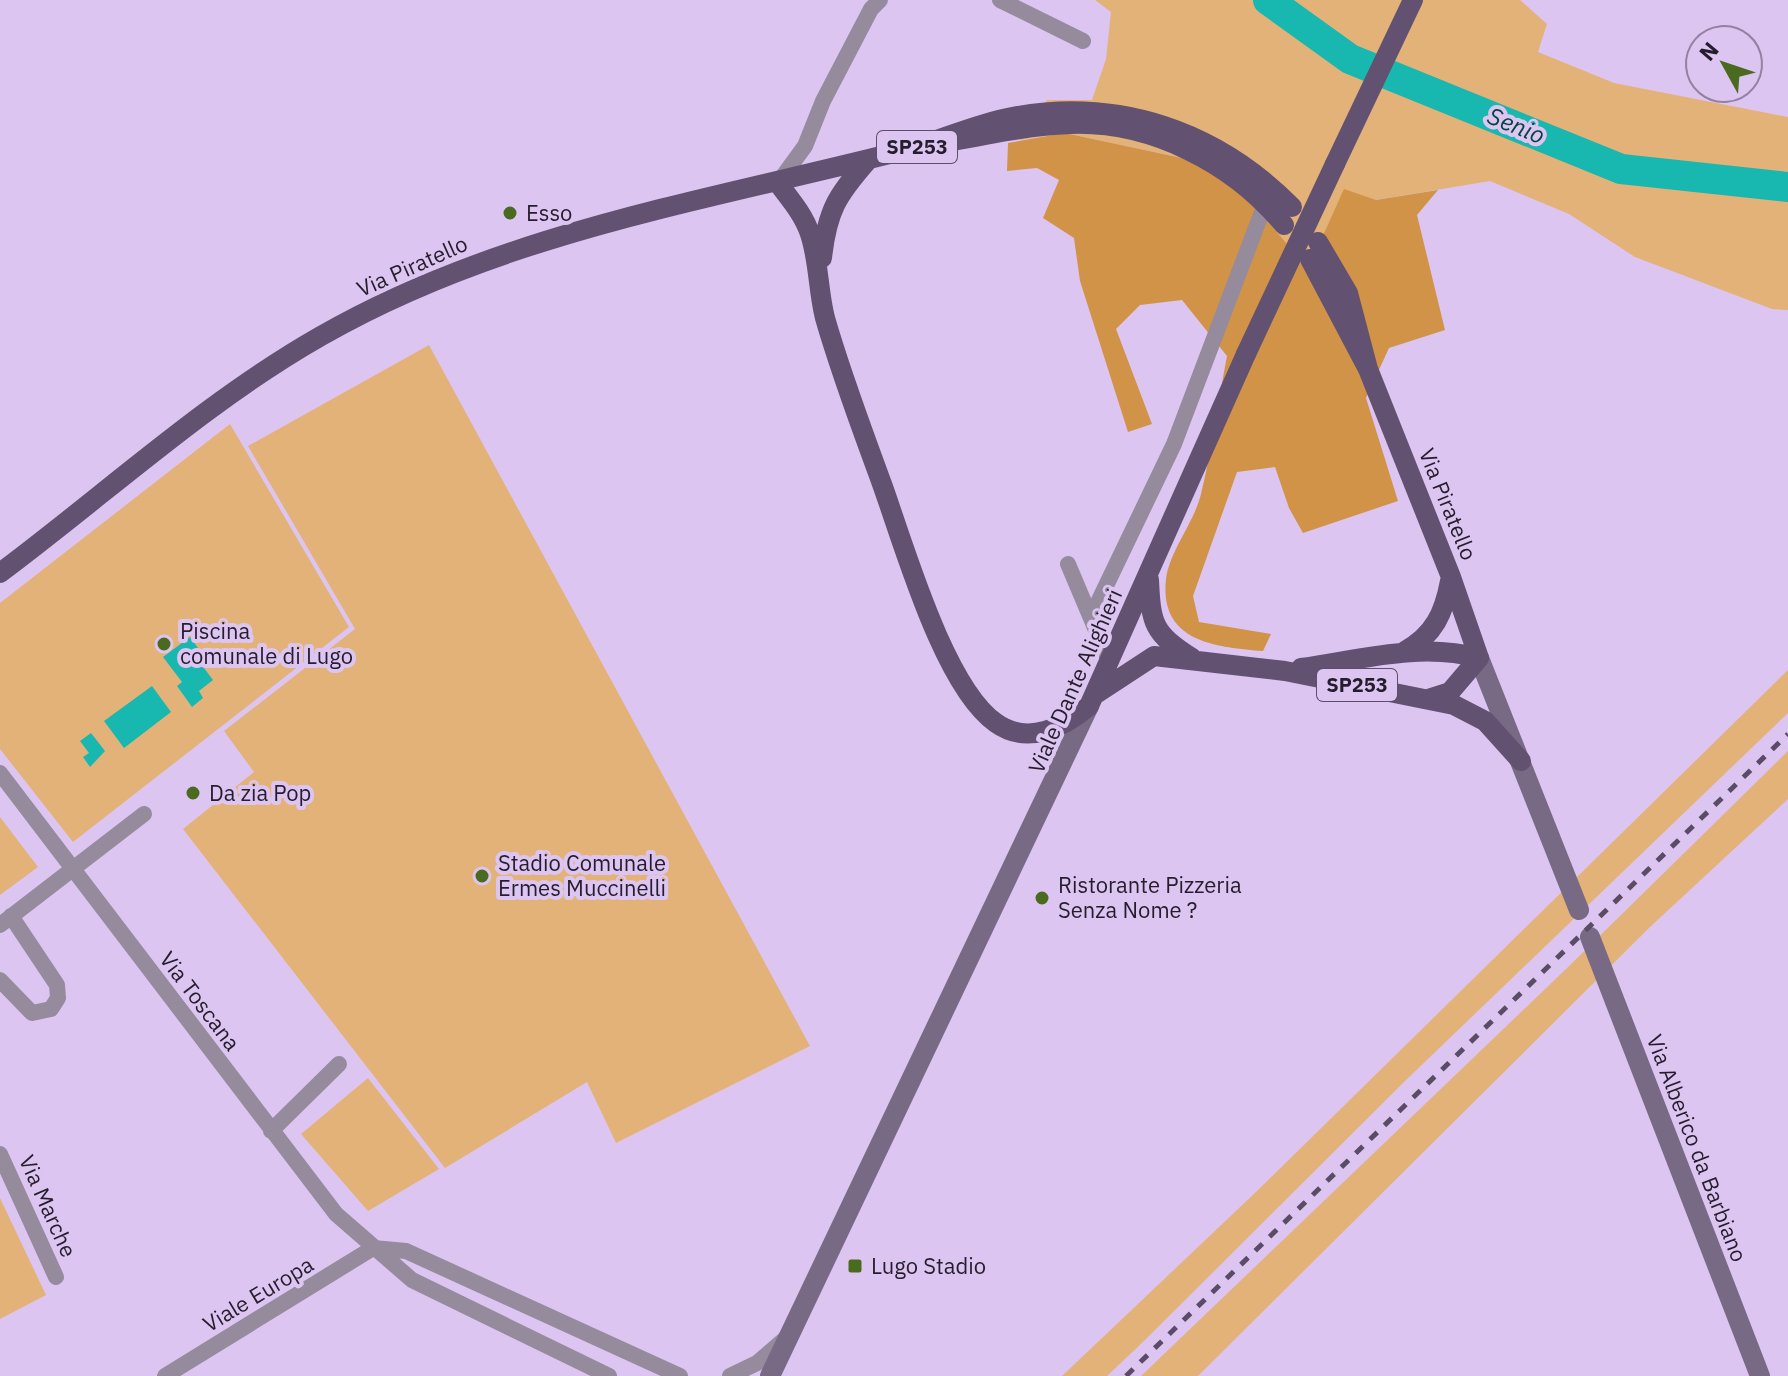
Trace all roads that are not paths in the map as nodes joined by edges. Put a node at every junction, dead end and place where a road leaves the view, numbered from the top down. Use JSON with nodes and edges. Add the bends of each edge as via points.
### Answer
{"nodes":[{"id":1,"x":880,"y":0,"type":"edge"},
{"id":2,"x":1000,"y":0,"type":"edge"},
{"id":3,"x":1413,"y":0,"type":"edge"},
{"id":4,"x":1083,"y":41,"type":"dead end"},
{"id":5,"x":913,"y":148,"type":"junction"},
{"id":6,"x":868,"y":160,"type":"junction"},
{"id":7,"x":778,"y":183,"type":"junction"},
{"id":8,"x":1265,"y":204,"type":"junction"},
{"id":9,"x":1314,"y":250,"type":"dead end"},
{"id":10,"x":820,"y":278,"type":"junction"},
{"id":11,"x":1068,"y":564,"type":"dead end"},
{"id":12,"x":0,"y":573,"type":"edge"},
{"id":13,"x":1149,"y":574,"type":"junction"},
{"id":14,"x":1451,"y":577,"type":"junction"},
{"id":15,"x":1091,"y":617,"type":"junction"},
{"id":16,"x":1401,"y":653,"type":"junction"},
{"id":17,"x":1479,"y":658,"type":"junction"},
{"id":18,"x":1195,"y":660,"type":"junction"},
{"id":19,"x":1109,"y":661,"type":"junction"},
{"id":20,"x":1285,"y":671,"type":"junction"},
{"id":21,"x":1428,"y":699,"type":"junction"},
{"id":22,"x":1091,"y":701,"type":"junction"},
{"id":23,"x":1521,"y":761,"type":"junction"},
{"id":24,"x":0,"y":773,"type":"edge"},
{"id":25,"x":144,"y":814,"type":"dead end"},
{"id":26,"x":72,"y":870,"type":"junction"},
{"id":27,"x":1579,"y":910,"type":"dead end"},
{"id":28,"x":5,"y":921,"type":"edge"},
{"id":29,"x":1590,"y":937,"type":"dead end"},
{"id":30,"x":0,"y":980,"type":"edge"},
{"id":31,"x":339,"y":1064,"type":"dead end"},
{"id":32,"x":271,"y":1131,"type":"junction"},
{"id":33,"x":0,"y":1154,"type":"edge"},
{"id":34,"x":373,"y":1248,"type":"junction"},
{"id":35,"x":56,"y":1277,"type":"dead end"},
{"id":36,"x":790,"y":1335,"type":"junction"},
{"id":37,"x":165,"y":1376,"type":"edge"},
{"id":38,"x":609,"y":1376,"type":"edge"},
{"id":39,"x":680,"y":1376,"type":"edge"},
{"id":40,"x":730,"y":1376,"type":"edge"},
{"id":41,"x":770,"y":1376,"type":"edge"},
{"id":42,"x":1760,"y":1376,"type":"edge"}],
"edges":[{"from":1,"to":7,"type":"street","via":[[823,101],[805,146]]},
{"from":2,"to":4,"type":"street"},
{"from":3,"to":13,"type":"main road","name":"Viale Dante Alighieri","bridge":true},
{"from":5,"to":6,"type":"main road","name":"Via Piratello","number":"SP253"},
{"from":5,"to":8,"type":"main road","name":"Via Piratello","number":"SP253","via":[[1072,124],[1121,130],[1157,137],[1195,153]]},
{"from":5,"to":8,"type":"main road","name":"Via Piratello","number":"SP253","via":[[1010,117],[1061,110],[1106,112],[1190,133],[1254,170],[1288,216]]},
{"from":6,"to":7,"type":"main road","name":"Via Piratello","number":"SP253"},
{"from":6,"to":10,"type":"main road","number":"SP253","via":[[838,193],[826,222]]},
{"from":7,"to":10,"type":"main road","number":"SP253","via":[[810,233]]},
{"from":7,"to":12,"type":"main road","name":"Via Piratello","via":[[529,244],[429,282],[320,336],[177,432]]},
{"from":8,"to":15,"type":"street","via":[[1174,444]]},
{"from":9,"to":14,"type":"main road","name":"Via Piratello"},
{"from":10,"to":22,"type":"main road","number":"SP253","via":[[824,315],[911,566],[949,660],[975,703],[1004,727],[1036,732],[1065,726]]},
{"from":11,"to":15,"type":"street"},
{"from":13,"to":18,"type":"main road","via":[[1151,618],[1169,643]]},
{"from":13,"to":19,"type":"main road","name":"Viale Dante Alighieri"},
{"from":14,"to":16,"type":"main road","number":"SP253","via":[[1445,609],[1425,640]]},
{"from":14,"to":17,"type":"main road","name":"Via Piratello"},
{"from":15,"to":19,"type":"street"},
{"from":16,"to":17,"type":"main road","number":"SP253","via":[[1452,650]]},
{"from":16,"to":20,"type":"main road","number":"SP253"},
{"from":17,"to":21,"type":"main road","number":"SP253","via":[[1450,692]]},
{"from":17,"to":23,"type":"main road"},
{"from":18,"to":20,"type":"main road","number":"SP253"},
{"from":18,"to":22,"type":"main road","number":"SP253","via":[[1154,656]]},
{"from":19,"to":22,"type":"main road","name":"Viale Dante Alighieri"},
{"from":20,"to":21,"type":"main road","number":"SP253"},
{"from":21,"to":23,"type":"main road","number":"SP253","via":[[1485,721]]},
{"from":22,"to":36,"type":"main road","name":"Viale Dante Alighieri"},
{"from":23,"to":27,"type":"main road"},
{"from":24,"to":26,"type":"street","name":"Via Toscana"},
{"from":25,"to":26,"type":"street"},
{"from":26,"to":28,"type":"street"},
{"from":26,"to":32,"type":"street","name":"Via Toscana"},
{"from":28,"to":30,"type":"street","via":[[57,985],[58,998],[51,1009],[32,1013]]},
{"from":29,"to":42,"type":"main road","name":"Via Alberico da Barbiano"},
{"from":31,"to":32,"type":"street"},
{"from":32,"to":34,"type":"street","name":"Via Toscana","via":[[321,1197]]},
{"from":33,"to":35,"type":"street","name":"Via Marche"},
{"from":34,"to":37,"type":"street","name":"Viale Europa"},
{"from":34,"to":38,"type":"street","name":"Via Toscana","via":[[412,1280]]},
{"from":34,"to":39,"type":"street","via":[[406,1251]]},
{"from":36,"to":40,"type":"street","via":[[757,1363]]},
{"from":36,"to":41,"type":"main road","name":"Viale Dante Alighieri"}]}
